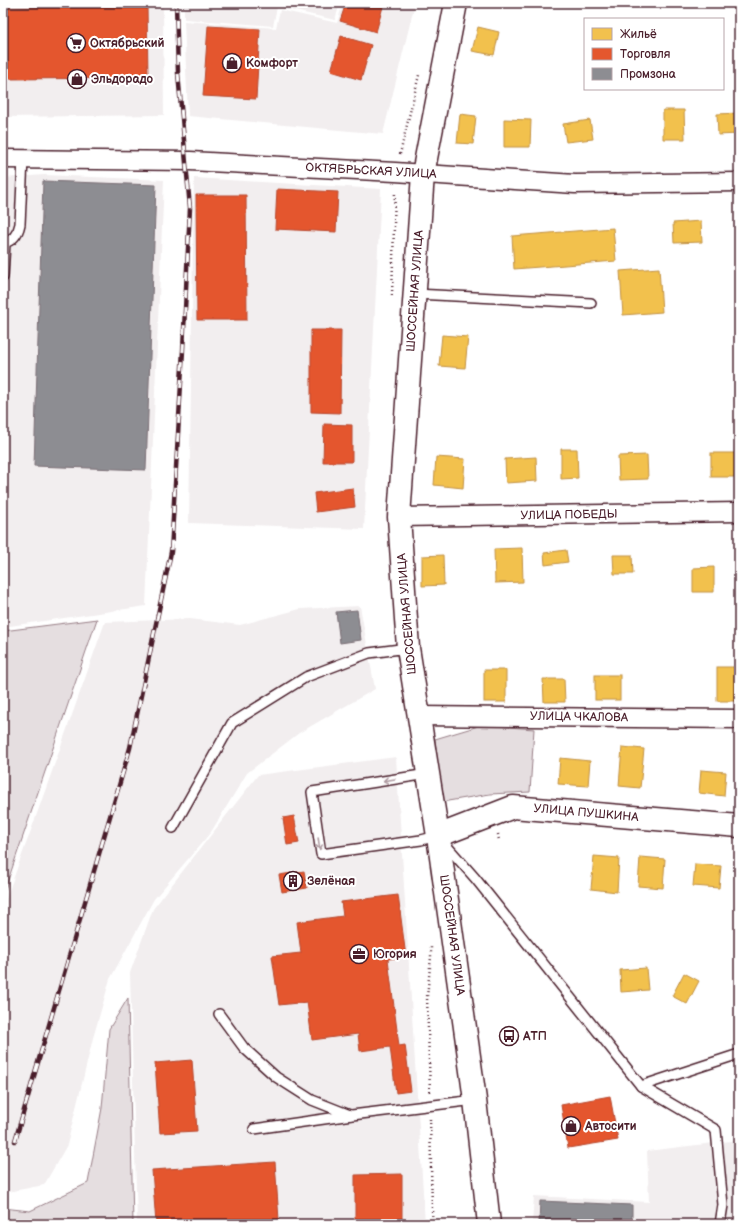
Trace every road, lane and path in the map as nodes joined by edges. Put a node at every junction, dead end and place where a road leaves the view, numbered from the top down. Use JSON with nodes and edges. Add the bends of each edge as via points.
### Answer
{"nodes":[{"id":1,"x":456,"y":3,"type":"edge"},
{"id":2,"x":3,"y":158,"type":"edge"},
{"id":3,"x":23,"y":159,"type":"junction"},
{"id":4,"x":423,"y":174,"type":"junction"},
{"id":5,"x":739,"y":182,"type":"edge"},
{"id":6,"x":4,"y":243,"type":"edge"},
{"id":7,"x":3,"y":277,"type":"edge"},
{"id":8,"x":415,"y":294,"type":"junction"},
{"id":9,"x":591,"y":303,"type":"dead end"},
{"id":10,"x":739,"y":512,"type":"edge"},
{"id":11,"x":400,"y":517,"type":"junction"},
{"id":12,"x":408,"y":648,"type":"junction"},
{"id":13,"x":419,"y":716,"type":"junction"},
{"id":14,"x":739,"y":719,"type":"edge"},
{"id":15,"x":428,"y":774,"type":"junction"},
{"id":16,"x":495,"y":814,"type":"junction"},
{"id":17,"x":739,"y":826,"type":"edge"},
{"id":18,"x":173,"y":828,"type":"dead end"},
{"id":19,"x":438,"y":836,"type":"junction"},
{"id":20,"x":499,"y":841,"type":"dead end"},
{"id":21,"x":219,"y":1014,"type":"dead end"},
{"id":22,"x":739,"y":1054,"type":"edge"},
{"id":23,"x":641,"y":1086,"type":"junction"},
{"id":24,"x":475,"y":1100,"type":"junction"},
{"id":25,"x":352,"y":1115,"type":"junction"},
{"id":26,"x":254,"y":1129,"type":"dead end"},
{"id":27,"x":489,"y":1224,"type":"edge"},
{"id":28,"x":720,"y":1224,"type":"edge"}],
"edges":[{"from":1,"to":4,"type":"main road","name":"ШОССЕЙНАЯ УЛИЦА"},
{"from":2,"to":3,"type":"street","name":"ОКТЯБРЬСКАЯ УЛИЦА"},
{"from":3,"to":4,"type":"street","name":"ОКТЯБРЬСКАЯ УЛИЦА","via":[[186,160]]},
{"from":3,"to":6,"type":"lane","via":[[19,231],[12,240]]},
{"from":4,"to":5,"type":"street","name":"ОКТЯБРЬСКАЯ УЛИЦА","via":[[575,184]]},
{"from":4,"to":8,"type":"main road","name":"ШОССЕЙНАЯ УЛИЦА"},
{"from":6,"to":7,"type":"lane"},
{"from":8,"to":9,"type":"lane"},
{"from":8,"to":11,"type":"main road","name":"ШОССЕЙНАЯ УЛИЦА"},
{"from":10,"to":11,"type":"street","name":"УЛИЦА ПОБЕДЫ"},
{"from":11,"to":12,"type":"main road","name":"ШОССЕЙНАЯ УЛИЦА"},
{"from":12,"to":13,"type":"main road","name":"ШОССЕЙНАЯ УЛИЦА"},
{"from":12,"to":18,"type":"lane","via":[[368,653],[306,677],[232,724]]},
{"from":13,"to":14,"type":"street","name":"УЛИЦА ЧКАЛОВА"},
{"from":13,"to":15,"type":"main road","name":"ШОССЕЙНАЯ УЛИЦА"},
{"from":15,"to":19,"type":"main road","name":"ШОССЕЙНАЯ УЛИЦА"},
{"from":15,"to":19,"type":"lane","one_way":true,"via":[[312,792],[321,854]]},
{"from":16,"to":17,"type":"main road","name":"УЛИЦА ПУШКИНА","via":[[513,807]]},
{"from":16,"to":19,"type":"main road","name":"УЛИЦА ПУШКИНА"},
{"from":16,"to":20,"type":"path"},
{"from":19,"to":23,"type":"lane","via":[[475,878]]},
{"from":19,"to":24,"type":"main road","name":"ШОССЕЙНАЯ УЛИЦА"},
{"from":21,"to":25,"type":"lane","via":[[244,1048],[276,1077],[312,1100]]},
{"from":22,"to":23,"type":"lane"},
{"from":23,"to":28,"type":"lane","via":[[716,1130],[723,1205]]},
{"from":24,"to":25,"type":"lane"},
{"from":24,"to":27,"type":"main road","name":"ШОССЕЙНАЯ УЛИЦА"},
{"from":25,"to":26,"type":"lane"}]}
